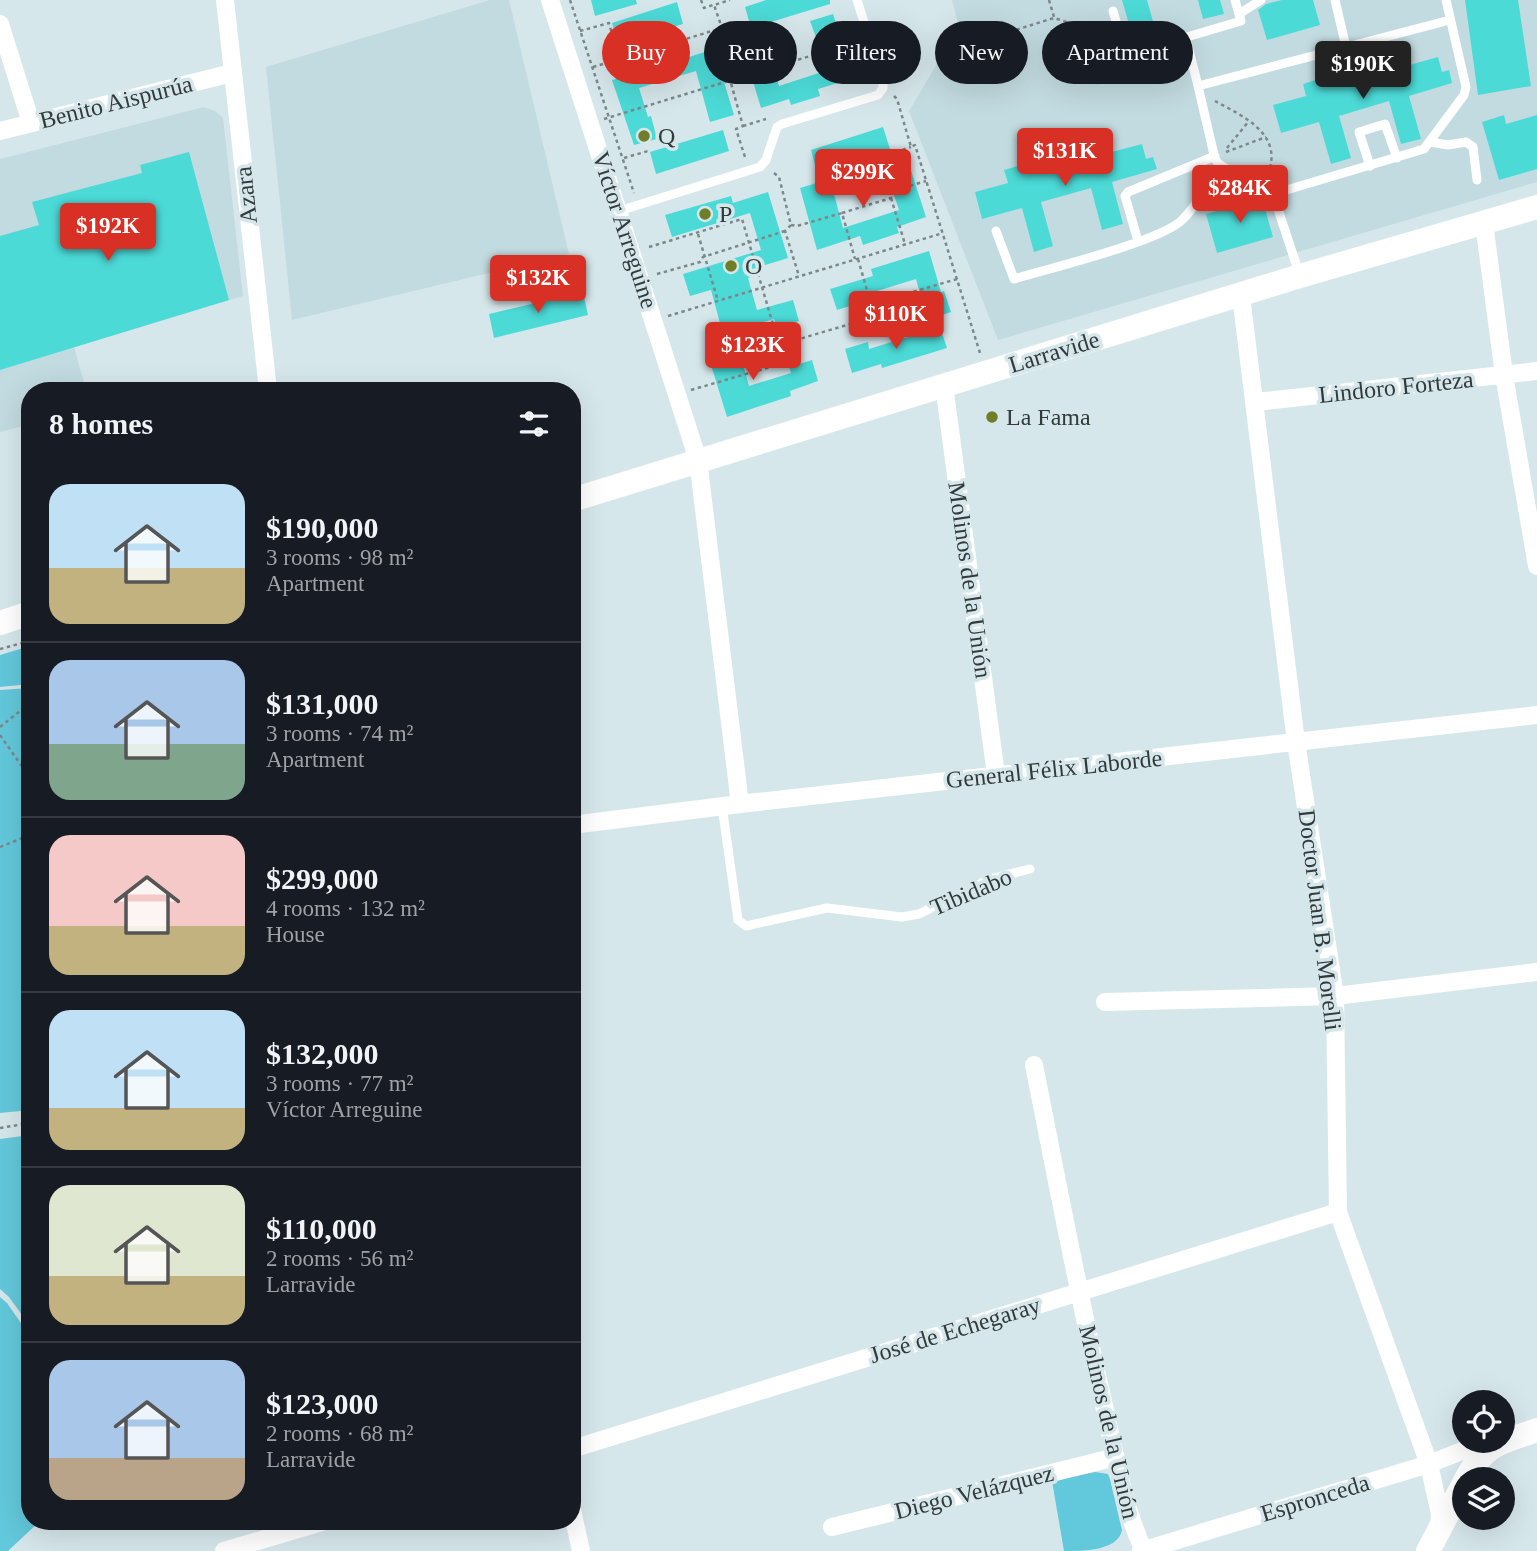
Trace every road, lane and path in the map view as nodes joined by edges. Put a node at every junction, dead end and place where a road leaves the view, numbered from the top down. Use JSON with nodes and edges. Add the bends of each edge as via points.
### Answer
{"nodes":[{"id":1,"x":225,"y":0,"type":"edge"},
{"id":2,"x":550,"y":0,"type":"edge"},
{"id":3,"x":570,"y":0,"type":"edge"},
{"id":4,"x":701,"y":0,"type":"edge"},
{"id":5,"x":730,"y":0,"type":"edge"},
{"id":6,"x":857,"y":0,"type":"edge"},
{"id":7,"x":1049,"y":0,"type":"edge"},
{"id":8,"x":1235,"y":0,"type":"edge"},
{"id":9,"x":1261,"y":0,"type":"edge"},
{"id":10,"x":1335,"y":0,"type":"edge"},
{"id":11,"x":1446,"y":0,"type":"edge"},
{"id":12,"x":714,"y":5,"type":"junction"},
{"id":13,"x":1113,"y":11,"type":"dead end"},
{"id":14,"x":1239,"y":14,"type":"junction"},
{"id":15,"x":1054,"y":18,"type":"junction"},
{"id":16,"x":1450,"y":20,"type":"junction"},
{"id":17,"x":720,"y":21,"type":"edge"},
{"id":18,"x":864,"y":21,"type":"edge"},
{"id":19,"x":1064,"y":21,"type":"edge"},
{"id":20,"x":1116,"y":21,"type":"edge"},
{"id":21,"x":0,"y":24,"type":"edge"},
{"id":22,"x":602,"y":25,"type":"edge"},
{"id":23,"x":1028,"y":26,"type":"edge"},
{"id":24,"x":581,"y":31,"type":"junction"},
{"id":25,"x":562,"y":36,"type":"junction"},
{"id":26,"x":1193,"y":36,"type":"edge"},
{"id":27,"x":1346,"y":47,"type":"junction"},
{"id":28,"x":602,"y":64,"type":"edge"},
{"id":29,"x":1193,"y":65,"type":"edge"},
{"id":30,"x":593,"y":67,"type":"junction"},
{"id":31,"x":232,"y":73,"type":"junction"},
{"id":32,"x":574,"y":73,"type":"junction"},
{"id":33,"x":717,"y":84,"type":"edge"},
{"id":34,"x":731,"y":84,"type":"edge"},
{"id":35,"x":883,"y":85,"type":"joint"},
{"id":36,"x":1199,"y":89,"type":"junction"},
{"id":37,"x":609,"y":117,"type":"junction"},
{"id":38,"x":1249,"y":121,"type":"junction"},
{"id":39,"x":31,"y":123,"type":"junction"},
{"id":40,"x":590,"y":124,"type":"junction"},
{"id":41,"x":0,"y":131,"type":"edge"},
{"id":42,"x":1266,"y":137,"type":"junction"},
{"id":43,"x":1430,"y":142,"type":"junction"},
{"id":44,"x":911,"y":147,"type":"junction"},
{"id":45,"x":648,"y":151,"type":"dead end"},
{"id":46,"x":1397,"y":158,"type":"junction"},
{"id":47,"x":623,"y":159,"type":"junction"},
{"id":48,"x":1217,"y":160,"type":"junction"},
{"id":49,"x":764,"y":164,"type":"junction"},
{"id":50,"x":604,"y":165,"type":"junction"},
{"id":51,"x":1370,"y":166,"type":"junction"},
{"id":52,"x":749,"y":171,"type":"junction"},
{"id":53,"x":1478,"y":180,"type":"dead end"},
{"id":54,"x":926,"y":181,"type":"junction"},
{"id":55,"x":890,"y":192,"type":"junction"},
{"id":56,"x":1269,"y":193,"type":"junction"},
{"id":57,"x":891,"y":198,"type":"junction"},
{"id":58,"x":638,"y":205,"type":"junction"},
{"id":59,"x":1537,"y":207,"type":"edge"},
{"id":60,"x":619,"y":211,"type":"junction"},
{"id":61,"x":842,"y":213,"type":"junction"},
{"id":62,"x":1484,"y":223,"type":"junction"},
{"id":63,"x":791,"y":225,"type":"junction"},
{"id":64,"x":785,"y":231,"type":"junction"},
{"id":65,"x":996,"y":232,"type":"dead end"},
{"id":66,"x":697,"y":233,"type":"junction"},
{"id":67,"x":943,"y":233,"type":"junction"},
{"id":68,"x":750,"y":242,"type":"junction"},
{"id":69,"x":1138,"y":242,"type":"junction"},
{"id":70,"x":905,"y":244,"type":"junction"},
{"id":71,"x":632,"y":252,"type":"junction"},
{"id":72,"x":705,"y":257,"type":"junction"},
{"id":73,"x":856,"y":259,"type":"junction"},
{"id":74,"x":799,"y":276,"type":"junction"},
{"id":75,"x":1300,"y":276,"type":"junction"},
{"id":76,"x":640,"y":278,"type":"junction"},
{"id":77,"x":957,"y":279,"type":"junction"},
{"id":78,"x":762,"y":288,"type":"junction"},
{"id":79,"x":1241,"y":296,"type":"junction"},
{"id":80,"x":718,"y":301,"type":"junction"},
{"id":81,"x":871,"y":304,"type":"junction"},
{"id":82,"x":654,"y":321,"type":"junction"},
{"id":83,"x":775,"y":331,"type":"junction"},
{"id":84,"x":779,"y":345,"type":"junction"},
{"id":85,"x":1537,"y":371,"type":"edge"},
{"id":86,"x":752,"y":372,"type":"junction"},
{"id":87,"x":984,"y":373,"type":"junction"},
{"id":88,"x":1504,"y":375,"type":"junction"},
{"id":89,"x":267,"y":382,"type":"edge"},
{"id":90,"x":944,"y":386,"type":"junction"},
{"id":91,"x":677,"y":394,"type":"junction"},
{"id":92,"x":1256,"y":402,"type":"junction"},
{"id":93,"x":698,"y":460,"type":"junction"},
{"id":94,"x":581,"y":496,"type":"edge"},
{"id":95,"x":1537,"y":566,"type":"edge"},
{"id":96,"x":21,"y":616,"type":"edge"},
{"id":97,"x":0,"y":623,"type":"edge"},
{"id":98,"x":21,"y":643,"type":"edge"},
{"id":99,"x":0,"y":649,"type":"edge"},
{"id":100,"x":21,"y":710,"type":"edge"},
{"id":101,"x":1537,"y":715,"type":"edge"},
{"id":102,"x":0,"y":727,"type":"edge"},
{"id":103,"x":0,"y":735,"type":"edge"},
{"id":104,"x":1296,"y":742,"type":"junction"},
{"id":105,"x":21,"y":765,"type":"edge"},
{"id":106,"x":996,"y":775,"type":"junction"},
{"id":107,"x":731,"y":805,"type":"junction"},
{"id":108,"x":581,"y":824,"type":"edge"},
{"id":109,"x":21,"y":839,"type":"edge"},
{"id":110,"x":0,"y":847,"type":"edge"},
{"id":111,"x":1030,"y":869,"type":"dead end"},
{"id":112,"x":1537,"y":972,"type":"edge"},
{"id":113,"x":1335,"y":996,"type":"junction"},
{"id":114,"x":1105,"y":1002,"type":"dead end"},
{"id":115,"x":1034,"y":1065,"type":"dead end"},
{"id":116,"x":21,"y":1124,"type":"edge"},
{"id":117,"x":0,"y":1128,"type":"edge"},
{"id":118,"x":1338,"y":1212,"type":"junction"},
{"id":119,"x":1078,"y":1292,"type":"junction"},
{"id":120,"x":1537,"y":1430,"type":"edge"},
{"id":121,"x":1515,"y":1438,"type":"edge"},
{"id":122,"x":581,"y":1445,"type":"edge"},
{"id":123,"x":1457,"y":1453,"type":"edge"},
{"id":124,"x":1116,"y":1457,"type":"junction"},
{"id":125,"x":1429,"y":1464,"type":"junction"},
{"id":126,"x":1452,"y":1505,"type":"edge"},
{"id":127,"x":832,"y":1527,"type":"dead end"},
{"id":128,"x":295,"y":1530,"type":"edge"},
{"id":129,"x":576,"y":1530,"type":"edge"},
{"id":130,"x":1433,"y":1541,"type":"edge"},
{"id":131,"x":224,"y":1551,"type":"edge"},
{"id":132,"x":581,"y":1551,"type":"edge"},
{"id":133,"x":1143,"y":1551,"type":"edge"}],
"edges":[{"from":1,"to":31,"type":"street","name":"Azara"},
{"from":2,"to":25,"type":"street","name":"Víctor Arreguine"},
{"from":3,"to":24,"type":"path"},
{"from":4,"to":12,"type":"path","via":[[704,8]]},
{"from":5,"to":12,"type":"path"},
{"from":6,"to":18,"type":"lane"},
{"from":7,"to":15,"type":"path"},
{"from":8,"to":14,"type":"lane"},
{"from":9,"to":14,"type":"lane"},
{"from":10,"to":27,"type":"lane"},
{"from":11,"to":16,"type":"lane"},
{"from":12,"to":17,"type":"path"},
{"from":13,"to":20,"type":"lane"},
{"from":14,"to":26,"type":"lane","via":[[1241,21]]},
{"from":15,"to":19,"type":"path"},
{"from":15,"to":23,"type":"path"},
{"from":16,"to":27,"type":"lane"},
{"from":16,"to":43,"type":"lane","via":[[1466,87]]},
{"from":21,"to":39,"type":"street"},
{"from":22,"to":24,"type":"path"},
{"from":24,"to":25,"type":"path"},
{"from":24,"to":30,"type":"path"},
{"from":25,"to":32,"type":"street","name":"Víctor Arreguine"},
{"from":27,"to":36,"type":"lane"},
{"from":28,"to":30,"type":"path"},
{"from":29,"to":36,"type":"lane"},
{"from":30,"to":32,"type":"path"},
{"from":30,"to":37,"type":"path"},
{"from":31,"to":39,"type":"street","name":"Benito Aispurúa"},
{"from":31,"to":89,"type":"street","name":"Azara"},
{"from":32,"to":40,"type":"street","name":"Víctor Arreguine"},
{"from":33,"to":37,"type":"path"},
{"from":34,"to":52,"type":"path","via":[[743,126],[736,129]]},
{"from":35,"to":44,"type":"path","via":[[897,99]]},
{"from":35,"to":49,"type":"lane","via":[[877,95],[782,124]]},
{"from":36,"to":38,"type":"path"},
{"from":36,"to":48,"type":"lane"},
{"from":37,"to":40,"type":"path"},
{"from":37,"to":47,"type":"path"},
{"from":38,"to":42,"type":"path"},
{"from":38,"to":42,"type":"path","via":[[1223,153]]},
{"from":39,"to":41,"type":"street","name":"Benito Aispurúa"},
{"from":40,"to":50,"type":"street","name":"Víctor Arreguine"},
{"from":42,"to":56,"type":"path","via":[[1272,155]]},
{"from":43,"to":46,"type":"lane","via":[[1424,149]]},
{"from":43,"to":53,"type":"lane","via":[[1466,142],[1473,147]]},
{"from":44,"to":54,"type":"path","via":[[915,145]]},
{"from":44,"to":55,"type":"path","via":[[878,158]]},
{"from":45,"to":47,"type":"path"},
{"from":46,"to":51,"type":"lane"},
{"from":46,"to":51,"type":"lane","via":[[1385,124],[1359,132]]},
{"from":47,"to":50,"type":"path"},
{"from":47,"to":58,"type":"path"},
{"from":48,"to":56,"type":"lane"},
{"from":48,"to":69,"type":"lane","via":[[1205,191],[1182,222]]},
{"from":48,"to":69,"type":"lane","via":[[1133,189],[1125,196]]},
{"from":49,"to":52,"type":"lane"},
{"from":49,"to":63,"type":"path","via":[[779,177]]},
{"from":50,"to":60,"type":"street","name":"Víctor Arreguine"},
{"from":51,"to":56,"type":"lane"},
{"from":52,"to":58,"type":"lane"},
{"from":54,"to":55,"type":"path"},
{"from":54,"to":67,"type":"path"},
{"from":55,"to":57,"type":"path"},
{"from":56,"to":75,"type":"lane"},
{"from":57,"to":61,"type":"path"},
{"from":57,"to":70,"type":"path"},
{"from":58,"to":60,"type":"lane"},
{"from":59,"to":62,"type":"street","name":"Larravide"},
{"from":60,"to":71,"type":"street","name":"Víctor Arreguine"},
{"from":61,"to":63,"type":"path"},
{"from":61,"to":73,"type":"path"},
{"from":62,"to":75,"type":"street","name":"Larravide"},
{"from":62,"to":88,"type":"street"},
{"from":63,"to":64,"type":"path"},
{"from":64,"to":68,"type":"path"},
{"from":64,"to":74,"type":"path"},
{"from":65,"to":69,"type":"lane","via":[[1014,279]]},
{"from":66,"to":68,"type":"path","via":[[743,219]]},
{"from":66,"to":71,"type":"path"},
{"from":66,"to":72,"type":"path"},
{"from":67,"to":70,"type":"path"},
{"from":67,"to":77,"type":"path"},
{"from":68,"to":72,"type":"path"},
{"from":68,"to":78,"type":"path"},
{"from":70,"to":73,"type":"path"},
{"from":71,"to":76,"type":"street","name":"Víctor Arreguine"},
{"from":72,"to":76,"type":"path"},
{"from":72,"to":80,"type":"path"},
{"from":73,"to":74,"type":"path"},
{"from":73,"to":81,"type":"path"},
{"from":74,"to":78,"type":"path"},
{"from":75,"to":79,"type":"street","name":"Larravide"},
{"from":76,"to":82,"type":"street","name":"Víctor Arreguine"},
{"from":77,"to":81,"type":"path"},
{"from":77,"to":87,"type":"path"},
{"from":78,"to":80,"type":"path"},
{"from":78,"to":83,"type":"path"},
{"from":79,"to":87,"type":"street","name":"Larravide"},
{"from":79,"to":92,"type":"street","name":"Doctor Juan B. Morelli"},
{"from":80,"to":82,"type":"path"},
{"from":81,"to":84,"type":"path","via":[[874,317]]},
{"from":82,"to":91,"type":"street","name":"Víctor Arreguine"},
{"from":83,"to":84,"type":"path"},
{"from":83,"to":86,"type":"path","via":[[743,340]]},
{"from":84,"to":86,"type":"path","via":[[784,363]]},
{"from":85,"to":88,"type":"street","name":"Lindoro Forteza"},
{"from":86,"to":91,"type":"path"},
{"from":87,"to":90,"type":"street","name":"Larravide"},
{"from":88,"to":92,"type":"street","name":"Lindoro Forteza"},
{"from":88,"to":95,"type":"street"},
{"from":90,"to":93,"type":"street","name":"Larravide"},
{"from":90,"to":106,"type":"street","name":"Molinos de la Unión"},
{"from":91,"to":93,"type":"street","name":"Víctor Arreguine"},
{"from":92,"to":104,"type":"street","name":"Doctor Juan B. Morelli"},
{"from":93,"to":94,"type":"street","name":"Larravide"},
{"from":93,"to":107,"type":"street","name":"Tibidabo"},
{"from":96,"to":97,"type":"street"},
{"from":98,"to":99,"type":"path"},
{"from":100,"to":102,"type":"path"},
{"from":101,"to":104,"type":"street","name":"General Félix Laborde"},
{"from":103,"to":105,"type":"path"},
{"from":104,"to":106,"type":"street","name":"General Félix Laborde"},
{"from":104,"to":113,"type":"street","name":"Doctor Juan B. Morelli"},
{"from":106,"to":107,"type":"street","name":"General Félix Laborde"},
{"from":107,"to":108,"type":"street","name":"General Félix Laborde"},
{"from":107,"to":111,"type":"lane","name":"Tibidabo","via":[[738,920],[746,926],[827,908],[902,917],[919,914],[951,904],[986,880]]},
{"from":109,"to":110,"type":"path"},
{"from":112,"to":113,"type":"street"},
{"from":113,"to":114,"type":"street"},
{"from":113,"to":118,"type":"street","name":"Doctor Juan B. Morelli"},
{"from":115,"to":119,"type":"street","name":"Molinos de la Unión"},
{"from":116,"to":117,"type":"path"},
{"from":118,"to":119,"type":"street","name":"José de Echegaray"},
{"from":118,"to":125,"type":"street","name":"Doctor Juan B. Morelli"},
{"from":119,"to":122,"type":"street","name":"José de Echegaray"},
{"from":119,"to":124,"type":"street","name":"Molinos de la Unión"},
{"from":120,"to":121,"type":"street"},
{"from":123,"to":125,"type":"street","name":"Espronceda"},
{"from":124,"to":127,"type":"street","name":"Diego Velázquez"},
{"from":124,"to":133,"type":"street","name":"Molinos de la Unión"},
{"from":125,"to":130,"type":"street","name":"Doctor Juan B. Morelli","via":[[1440,1514]]},
{"from":125,"to":133,"type":"street","name":"Espronceda"},
{"from":126,"to":130,"type":"street"},
{"from":128,"to":131,"type":"street"},
{"from":129,"to":132,"type":"street"}]}
